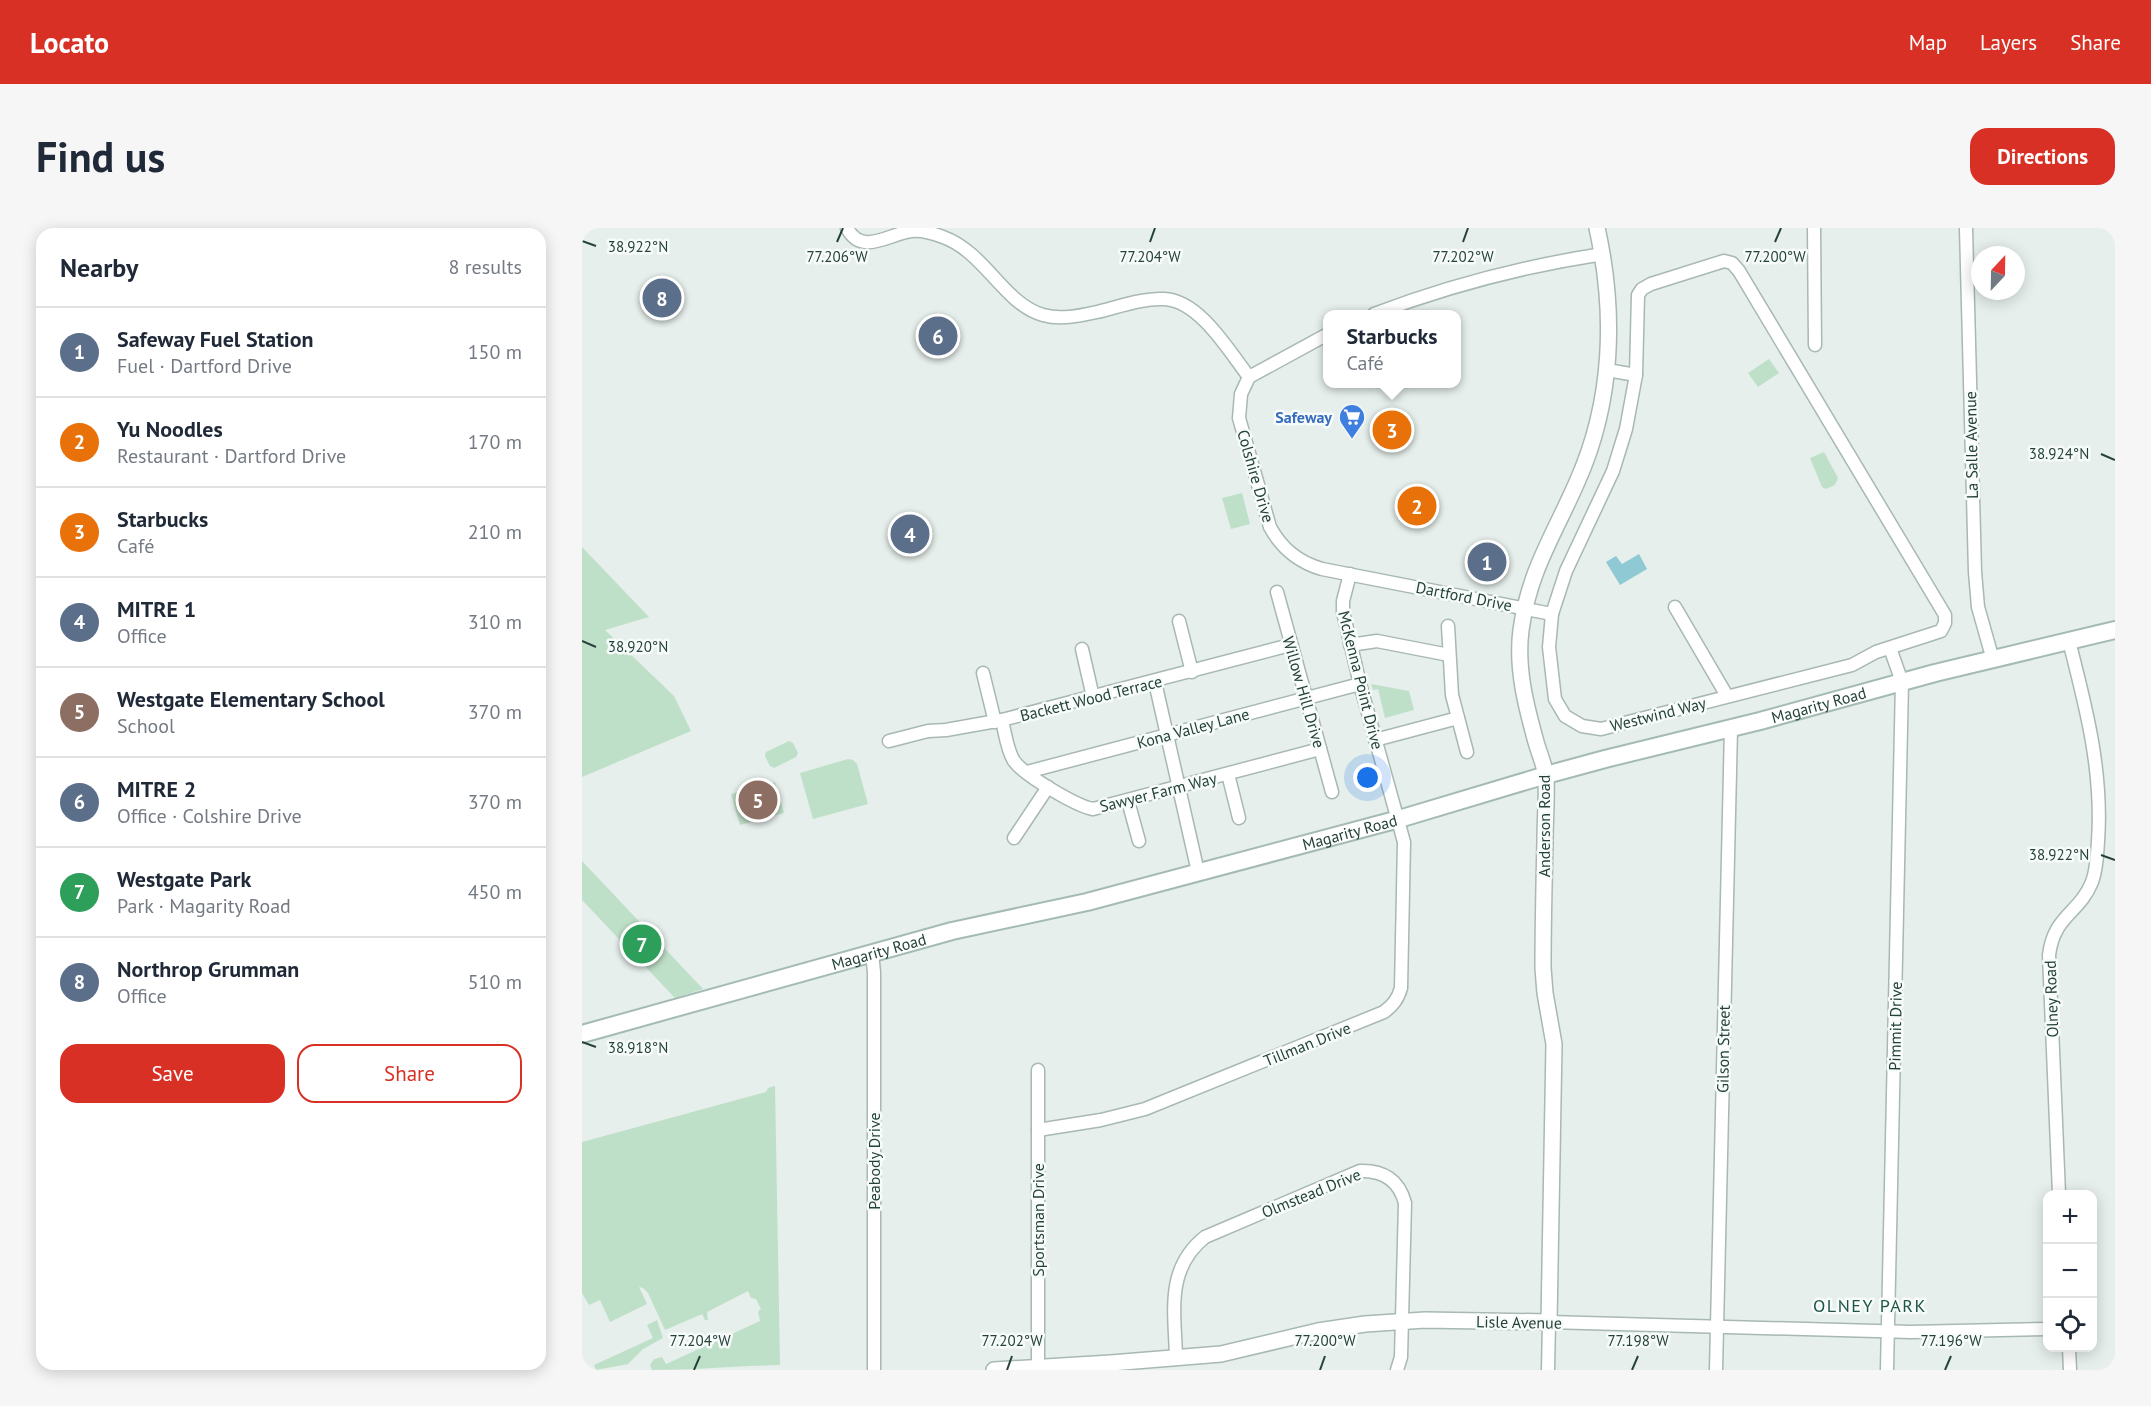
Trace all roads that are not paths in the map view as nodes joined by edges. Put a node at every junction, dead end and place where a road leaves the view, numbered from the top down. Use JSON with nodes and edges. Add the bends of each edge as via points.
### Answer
{"nodes":[{"id":1,"x":848,"y":228,"type":"edge"},
{"id":2,"x":1597,"y":228,"type":"edge"},
{"id":3,"x":1814,"y":228,"type":"edge"},
{"id":4,"x":1966,"y":228,"type":"edge"},
{"id":5,"x":912,"y":229,"type":"edge"},
{"id":6,"x":890,"y":233,"type":"edge"},
{"id":7,"x":1603,"y":254,"type":"junction"},
{"id":8,"x":1386,"y":310,"type":"edge"},
{"id":9,"x":1323,"y":337,"type":"edge"},
{"id":10,"x":1815,"y":345,"type":"dead end"},
{"id":11,"x":1606,"y":370,"type":"junction"},
{"id":12,"x":1636,"y":375,"type":"junction"},
{"id":13,"x":1249,"y":377,"type":"junction"},
{"id":14,"x":1350,"y":574,"type":"junction"},
{"id":15,"x":1375,"y":578,"type":"joint"},
{"id":16,"x":1277,"y":592,"type":"dead end"},
{"id":17,"x":1675,"y":607,"type":"dead end"},
{"id":18,"x":1525,"y":608,"type":"junction"},
{"id":19,"x":1552,"y":614,"type":"junction"},
{"id":20,"x":1179,"y":621,"type":"dead end"},
{"id":21,"x":1448,"y":626,"type":"dead end"},
{"id":22,"x":2115,"y":630,"type":"edge"},
{"id":23,"x":2069,"y":641,"type":"junction"},
{"id":24,"x":1290,"y":645,"type":"junction"},
{"id":25,"x":1350,"y":645,"type":"junction"},
{"id":26,"x":1890,"y":648,"type":"junction"},
{"id":27,"x":1082,"y":649,"type":"dead end"},
{"id":28,"x":1449,"y":655,"type":"junction"},
{"id":29,"x":1993,"y":660,"type":"junction"},
{"id":30,"x":1192,"y":672,"type":"junction"},
{"id":31,"x":983,"y":673,"type":"dead end"},
{"id":32,"x":1155,"y":681,"type":"junction"},
{"id":33,"x":1902,"y":682,"type":"junction"},
{"id":34,"x":1360,"y":684,"type":"junction"},
{"id":35,"x":1727,"y":696,"type":"junction"},
{"id":36,"x":1094,"y":697,"type":"junction"},
{"id":37,"x":1305,"y":699,"type":"junction"},
{"id":38,"x":1458,"y":718,"type":"junction"},
{"id":39,"x":998,"y":721,"type":"junction"},
{"id":40,"x":1731,"y":728,"type":"junction"},
{"id":41,"x":1168,"y":735,"type":"junction"},
{"id":42,"x":1376,"y":740,"type":"junction"},
{"id":43,"x":889,"y":741,"type":"dead end"},
{"id":44,"x":1320,"y":750,"type":"junction"},
{"id":45,"x":1467,"y":752,"type":"dead end"},
{"id":46,"x":1027,"y":772,"type":"junction"},
{"id":47,"x":1228,"y":774,"type":"junction"},
{"id":48,"x":1546,"y":775,"type":"junction"},
{"id":49,"x":1048,"y":787,"type":"junction"},
{"id":50,"x":1179,"y":787,"type":"junction"},
{"id":51,"x":1332,"y":792,"type":"dead end"},
{"id":52,"x":1128,"y":801,"type":"junction"},
{"id":53,"x":1239,"y":818,"type":"dead end"},
{"id":54,"x":1399,"y":819,"type":"junction"},
{"id":55,"x":1014,"y":838,"type":"dead end"},
{"id":56,"x":1139,"y":841,"type":"dead end"},
{"id":57,"x":1198,"y":873,"type":"junction"},
{"id":58,"x":872,"y":953,"type":"junction"},
{"id":59,"x":582,"y":1034,"type":"edge"},
{"id":60,"x":1038,"y":1070,"type":"dead end"},
{"id":61,"x":1038,"y":1130,"type":"junction"},
{"id":62,"x":2059,"y":1190,"type":"edge"},
{"id":63,"x":1402,"y":1321,"type":"junction"},
{"id":64,"x":1549,"y":1322,"type":"junction"},
{"id":65,"x":1717,"y":1326,"type":"junction"},
{"id":66,"x":2043,"y":1329,"type":"edge"},
{"id":67,"x":1888,"y":1331,"type":"junction"},
{"id":68,"x":2069,"y":1352,"type":"edge"},
{"id":69,"x":1176,"y":1358,"type":"junction"},
{"id":70,"x":1038,"y":1368,"type":"edge"},
{"id":71,"x":874,"y":1370,"type":"edge"},
{"id":72,"x":994,"y":1370,"type":"edge"},
{"id":73,"x":1397,"y":1370,"type":"edge"},
{"id":74,"x":1548,"y":1370,"type":"edge"},
{"id":75,"x":1716,"y":1370,"type":"edge"},
{"id":76,"x":1887,"y":1370,"type":"edge"},
{"id":77,"x":2070,"y":1370,"type":"edge"}],
"edges":[{"from":1,"to":6,"type":"street","via":[[853,237],[867,243]]},
{"from":2,"to":7,"type":"street","name":"Anderson Road"},
{"from":3,"to":10,"type":"street"},
{"from":4,"to":29,"type":"street","name":"La Salle Avenue","via":[[1975,572],[1978,608]]},
{"from":5,"to":6,"type":"street"},
{"from":5,"to":13,"type":"street","via":[[959,244],[1024,306],[1045,316],[1077,317],[1149,300],[1182,303],[1206,323]]},
{"from":7,"to":8,"type":"street","via":[[1473,281]]},
{"from":7,"to":11,"type":"street","name":"Anderson Road","via":[[1609,315]]},
{"from":9,"to":13,"type":"street"},
{"from":11,"to":12,"type":"street"},
{"from":11,"to":18,"type":"street","name":"Anderson Road","via":[[1589,452],[1540,559]]},
{"from":12,"to":19,"type":"street","name":"Westwind Way","via":[[1613,471],[1566,572]]},
{"from":12,"to":26,"type":"street","name":"Westwind Way","via":[[1637,304],[1642,289],[1716,263],[1732,263],[1945,615],[1941,631]]},
{"from":13,"to":14,"type":"street","name":"Colshire Drive","via":[[1241,394],[1239,418],[1270,527],[1281,545],[1297,559]]},
{"from":14,"to":15,"type":"street","name":"Colshire Drive"},
{"from":14,"to":25,"type":"street","name":"McKenna Point Drive","via":[[1342,601]]},
{"from":15,"to":18,"type":"street","name":"Dartford Drive"},
{"from":16,"to":24,"type":"street","name":"Willow Hill Drive"},
{"from":17,"to":35,"type":"street"},
{"from":18,"to":19,"type":"street","name":"Dartford Drive"},
{"from":18,"to":48,"type":"street","name":"Anderson Road","via":[[1519,658],[1522,683]]},
{"from":19,"to":35,"type":"street","name":"Westwind Way","via":[[1549,647],[1555,699],[1565,716],[1582,726],[1601,729]]},
{"from":20,"to":30,"type":"street"},
{"from":21,"to":28,"type":"street"},
{"from":22,"to":23,"type":"main road","name":"Magarity Road"},
{"from":23,"to":29,"type":"main road","name":"Magarity Road"},
{"from":23,"to":62,"type":"street","name":"Olney Road","via":[[2094,747],[2099,828],[2092,881],[2086,894],[2054,931],[2049,955]]},
{"from":24,"to":30,"type":"street","name":"Backett Wood Terrace"},
{"from":24,"to":37,"type":"street","name":"Willow Hill Drive"},
{"from":25,"to":28,"type":"street","via":[[1377,641]]},
{"from":25,"to":34,"type":"street","name":"McKenna Point Drive"},
{"from":26,"to":33,"type":"street"},
{"from":26,"to":35,"type":"street","name":"Westwind Way","via":[[1852,665]]},
{"from":27,"to":36,"type":"street"},
{"from":28,"to":38,"type":"street"},
{"from":29,"to":33,"type":"main road","name":"Magarity Road"},
{"from":30,"to":32,"type":"street","name":"Backett Wood Terrace"},
{"from":31,"to":39,"type":"street","name":"Sawyer Farm Way"},
{"from":32,"to":36,"type":"street","name":"Backett Wood Terrace"},
{"from":32,"to":41,"type":"street"},
{"from":33,"to":40,"type":"main road","name":"Magarity Road"},
{"from":33,"to":67,"type":"street","name":"Pimmit Drive"},
{"from":34,"to":37,"type":"street","name":"Kona Valley Lane"},
{"from":34,"to":42,"type":"street","name":"McKenna Point Drive"},
{"from":36,"to":39,"type":"street","name":"Backett Wood Terrace"},
{"from":37,"to":41,"type":"street","name":"Kona Valley Lane"},
{"from":37,"to":44,"type":"street","name":"Willow Hill Drive"},
{"from":38,"to":42,"type":"street"},
{"from":38,"to":45,"type":"street"},
{"from":39,"to":43,"type":"street","name":"Backett Wood Terrace"},
{"from":39,"to":46,"type":"street","name":"Sawyer Farm Way","via":[[1012,759]]},
{"from":40,"to":48,"type":"main road","name":"Magarity Road"},
{"from":40,"to":65,"type":"street","name":"Gilson Street"},
{"from":41,"to":46,"type":"street","name":"Kona Valley Lane"},
{"from":41,"to":50,"type":"street"},
{"from":42,"to":54,"type":"street","name":"McKenna Point Drive"},
{"from":44,"to":47,"type":"street","name":"Sawyer Farm Way"},
{"from":44,"to":51,"type":"street","name":"Willow Hill Drive"},
{"from":46,"to":49,"type":"street","name":"Sawyer Farm Way"},
{"from":47,"to":50,"type":"street","name":"Sawyer Farm Way"},
{"from":47,"to":53,"type":"street"},
{"from":48,"to":54,"type":"main road","name":"Magarity Road"},
{"from":48,"to":64,"type":"street","name":"Anderson Road","via":[[1543,968],[1554,1044]]},
{"from":49,"to":52,"type":"street","name":"Sawyer Farm Way","via":[[1084,807]]},
{"from":49,"to":55,"type":"street"},
{"from":50,"to":52,"type":"street","name":"Sawyer Farm Way"},
{"from":50,"to":57,"type":"street"},
{"from":52,"to":56,"type":"street"},
{"from":54,"to":57,"type":"main road","name":"Magarity Road"},
{"from":54,"to":61,"type":"street","name":"Tillman Drive","via":[[1404,842],[1401,988],[1392,1006],[1145,1109]]},
{"from":57,"to":58,"type":"main road","name":"Magarity Road"},
{"from":58,"to":59,"type":"main road","name":"Magarity Road"},
{"from":58,"to":71,"type":"street","name":"Peabody Drive"},
{"from":60,"to":61,"type":"street","name":"Sportsman Drive"},
{"from":61,"to":70,"type":"street","name":"Sportsman Drive"},
{"from":63,"to":64,"type":"street","name":"Lisle Avenue"},
{"from":63,"to":69,"type":"street","name":"Lisle Avenue","via":[[1318,1331],[1221,1354]]},
{"from":63,"to":69,"type":"street","name":"Olmstead Drive","via":[[1405,1203],[1389,1177],[1360,1171],[1205,1237],[1195,1245],[1182,1262],[1176,1282]]},
{"from":63,"to":73,"type":"street","name":"Olmstead Drive"},
{"from":64,"to":65,"type":"street","name":"Lisle Avenue"},
{"from":64,"to":74,"type":"street","name":"Anderson Road"},
{"from":65,"to":67,"type":"street","name":"Lisle Avenue"},
{"from":65,"to":75,"type":"street","name":"Gilson Street"},
{"from":66,"to":67,"type":"street","name":"Lisle Avenue"},
{"from":67,"to":76,"type":"street","name":"Pimmit Drive"},
{"from":68,"to":77,"type":"street"},
{"from":69,"to":70,"type":"street","name":"Lisle Avenue"},
{"from":70,"to":72,"type":"street","name":"Lisle Avenue"}]}
